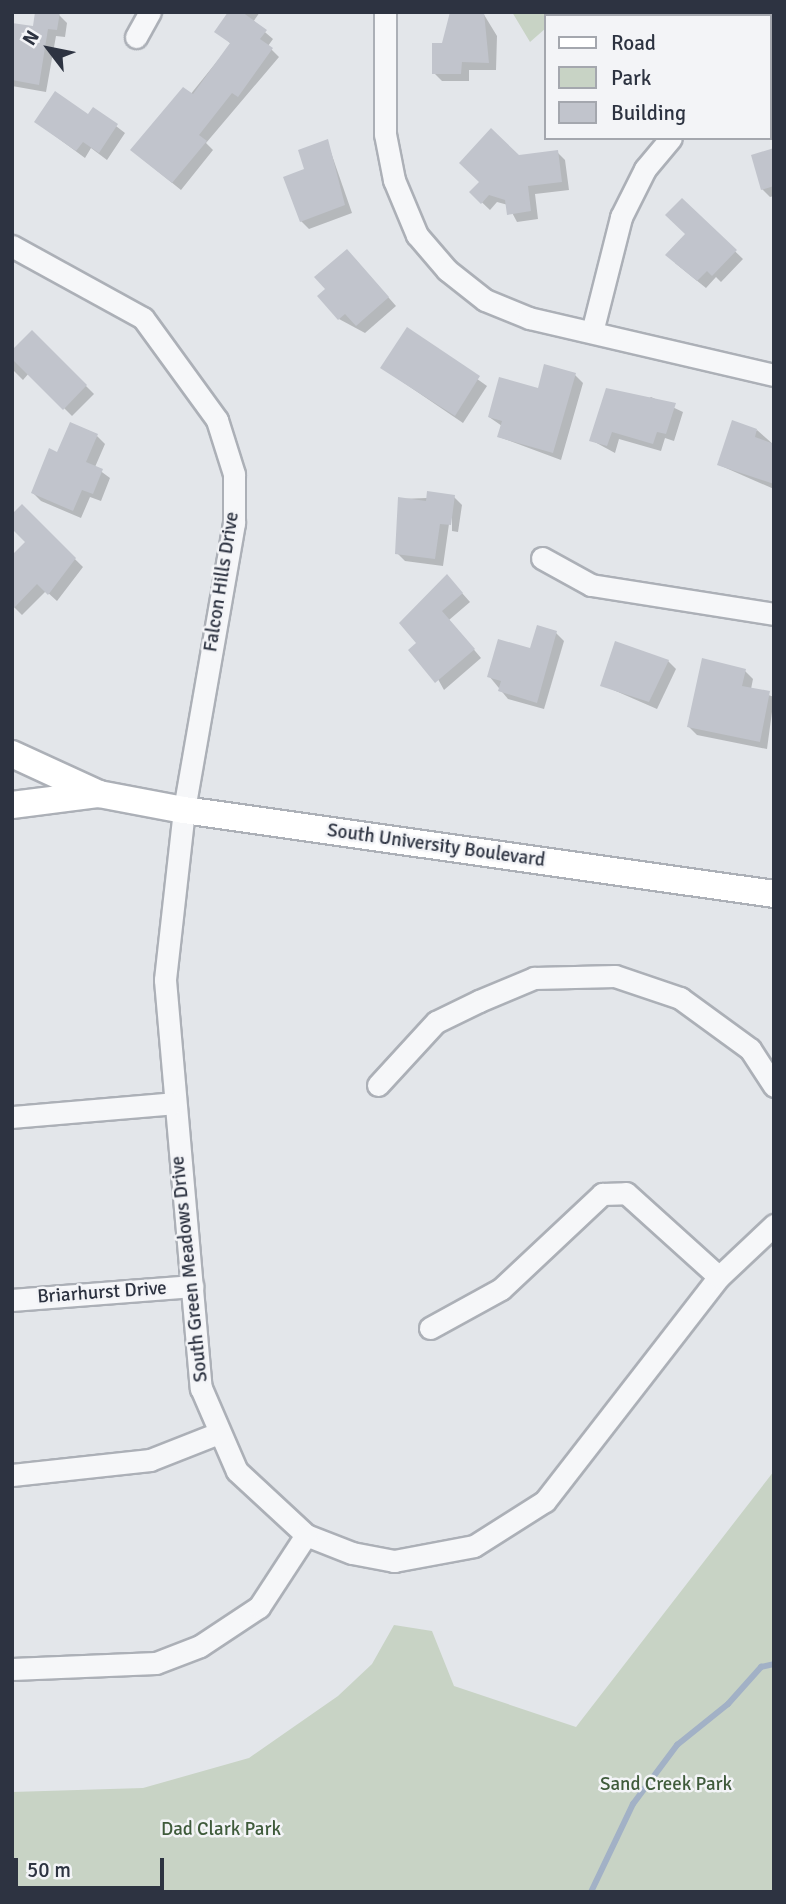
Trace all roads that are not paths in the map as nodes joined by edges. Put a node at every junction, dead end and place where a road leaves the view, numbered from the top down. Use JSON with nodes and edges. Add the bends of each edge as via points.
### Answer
{"nodes":[{"id":1,"x":150,"y":12,"type":"edge"},
{"id":2,"x":385,"y":12,"type":"edge"},
{"id":3,"x":136,"y":37,"type":"dead end"},
{"id":4,"x":669,"y":140,"type":"edge"},
{"id":5,"x":12,"y":246,"type":"edge"},
{"id":6,"x":592,"y":331,"type":"junction"},
{"id":7,"x":774,"y":375,"type":"edge"},
{"id":8,"x":542,"y":558,"type":"dead end"},
{"id":9,"x":774,"y":614,"type":"edge"},
{"id":10,"x":12,"y":754,"type":"edge"},
{"id":11,"x":99,"y":794,"type":"junction"},
{"id":12,"x":12,"y":805,"type":"edge"},
{"id":13,"x":184,"y":810,"type":"junction"},
{"id":14,"x":774,"y":894,"type":"edge"},
{"id":15,"x":378,"y":1085,"type":"dead end"},
{"id":16,"x":774,"y":1087,"type":"edge"},
{"id":17,"x":174,"y":1103,"type":"junction"},
{"id":18,"x":12,"y":1117,"type":"edge"},
{"id":19,"x":774,"y":1225,"type":"edge"},
{"id":20,"x":719,"y":1277,"type":"junction"},
{"id":21,"x":191,"y":1286,"type":"junction"},
{"id":22,"x":12,"y":1300,"type":"edge"},
{"id":23,"x":430,"y":1328,"type":"dead end"},
{"id":24,"x":216,"y":1434,"type":"junction"},
{"id":25,"x":12,"y":1475,"type":"edge"},
{"id":26,"x":306,"y":1535,"type":"junction"},
{"id":27,"x":12,"y":1669,"type":"edge"}],
"edges":[{"from":1,"to":3,"type":"street"},
{"from":2,"to":6,"type":"street","via":[[385,134],[394,180],[417,235],[447,270],[485,300],[529,318]]},
{"from":4,"to":6,"type":"street","via":[[645,169],[621,217]]},
{"from":5,"to":13,"type":"street","name":"Falcon Hills Drive","via":[[143,318],[217,420],[233,474],[234,523]]},
{"from":6,"to":7,"type":"street"},
{"from":8,"to":9,"type":"street","via":[[591,585]]},
{"from":10,"to":11,"type":"main road","name":"South University Boulevard"},
{"from":11,"to":12,"type":"main road","name":"South University Boulevard"},
{"from":11,"to":13,"type":"main road","name":"South University Boulevard"},
{"from":13,"to":14,"type":"main road","name":"South University Boulevard"},
{"from":13,"to":17,"type":"street","name":"South Green Meadows Drive","via":[[165,980]]},
{"from":15,"to":16,"type":"street","via":[[436,1022],[479,1000],[534,978],[615,976],[680,998],[750,1049]]},
{"from":17,"to":18,"type":"street"},
{"from":17,"to":21,"type":"street","name":"South Green Meadows Drive"},
{"from":19,"to":20,"type":"street","name":"South Green Meadows Drive"},
{"from":20,"to":23,"type":"street","via":[[626,1193],[602,1194],[501,1289]]},
{"from":20,"to":26,"type":"street","name":"South Green Meadows Drive","via":[[576,1464],[514,1526],[435,1558],[394,1561]]},
{"from":21,"to":22,"type":"street","name":"Briarhurst Drive"},
{"from":21,"to":24,"type":"street","name":"South Green Meadows Drive","via":[[201,1388]]},
{"from":24,"to":25,"type":"street","via":[[150,1460]]},
{"from":24,"to":26,"type":"street","name":"South Green Meadows Drive","via":[[267,1505]]},
{"from":26,"to":27,"type":"street","via":[[259,1607],[200,1646],[156,1663]]}]}
